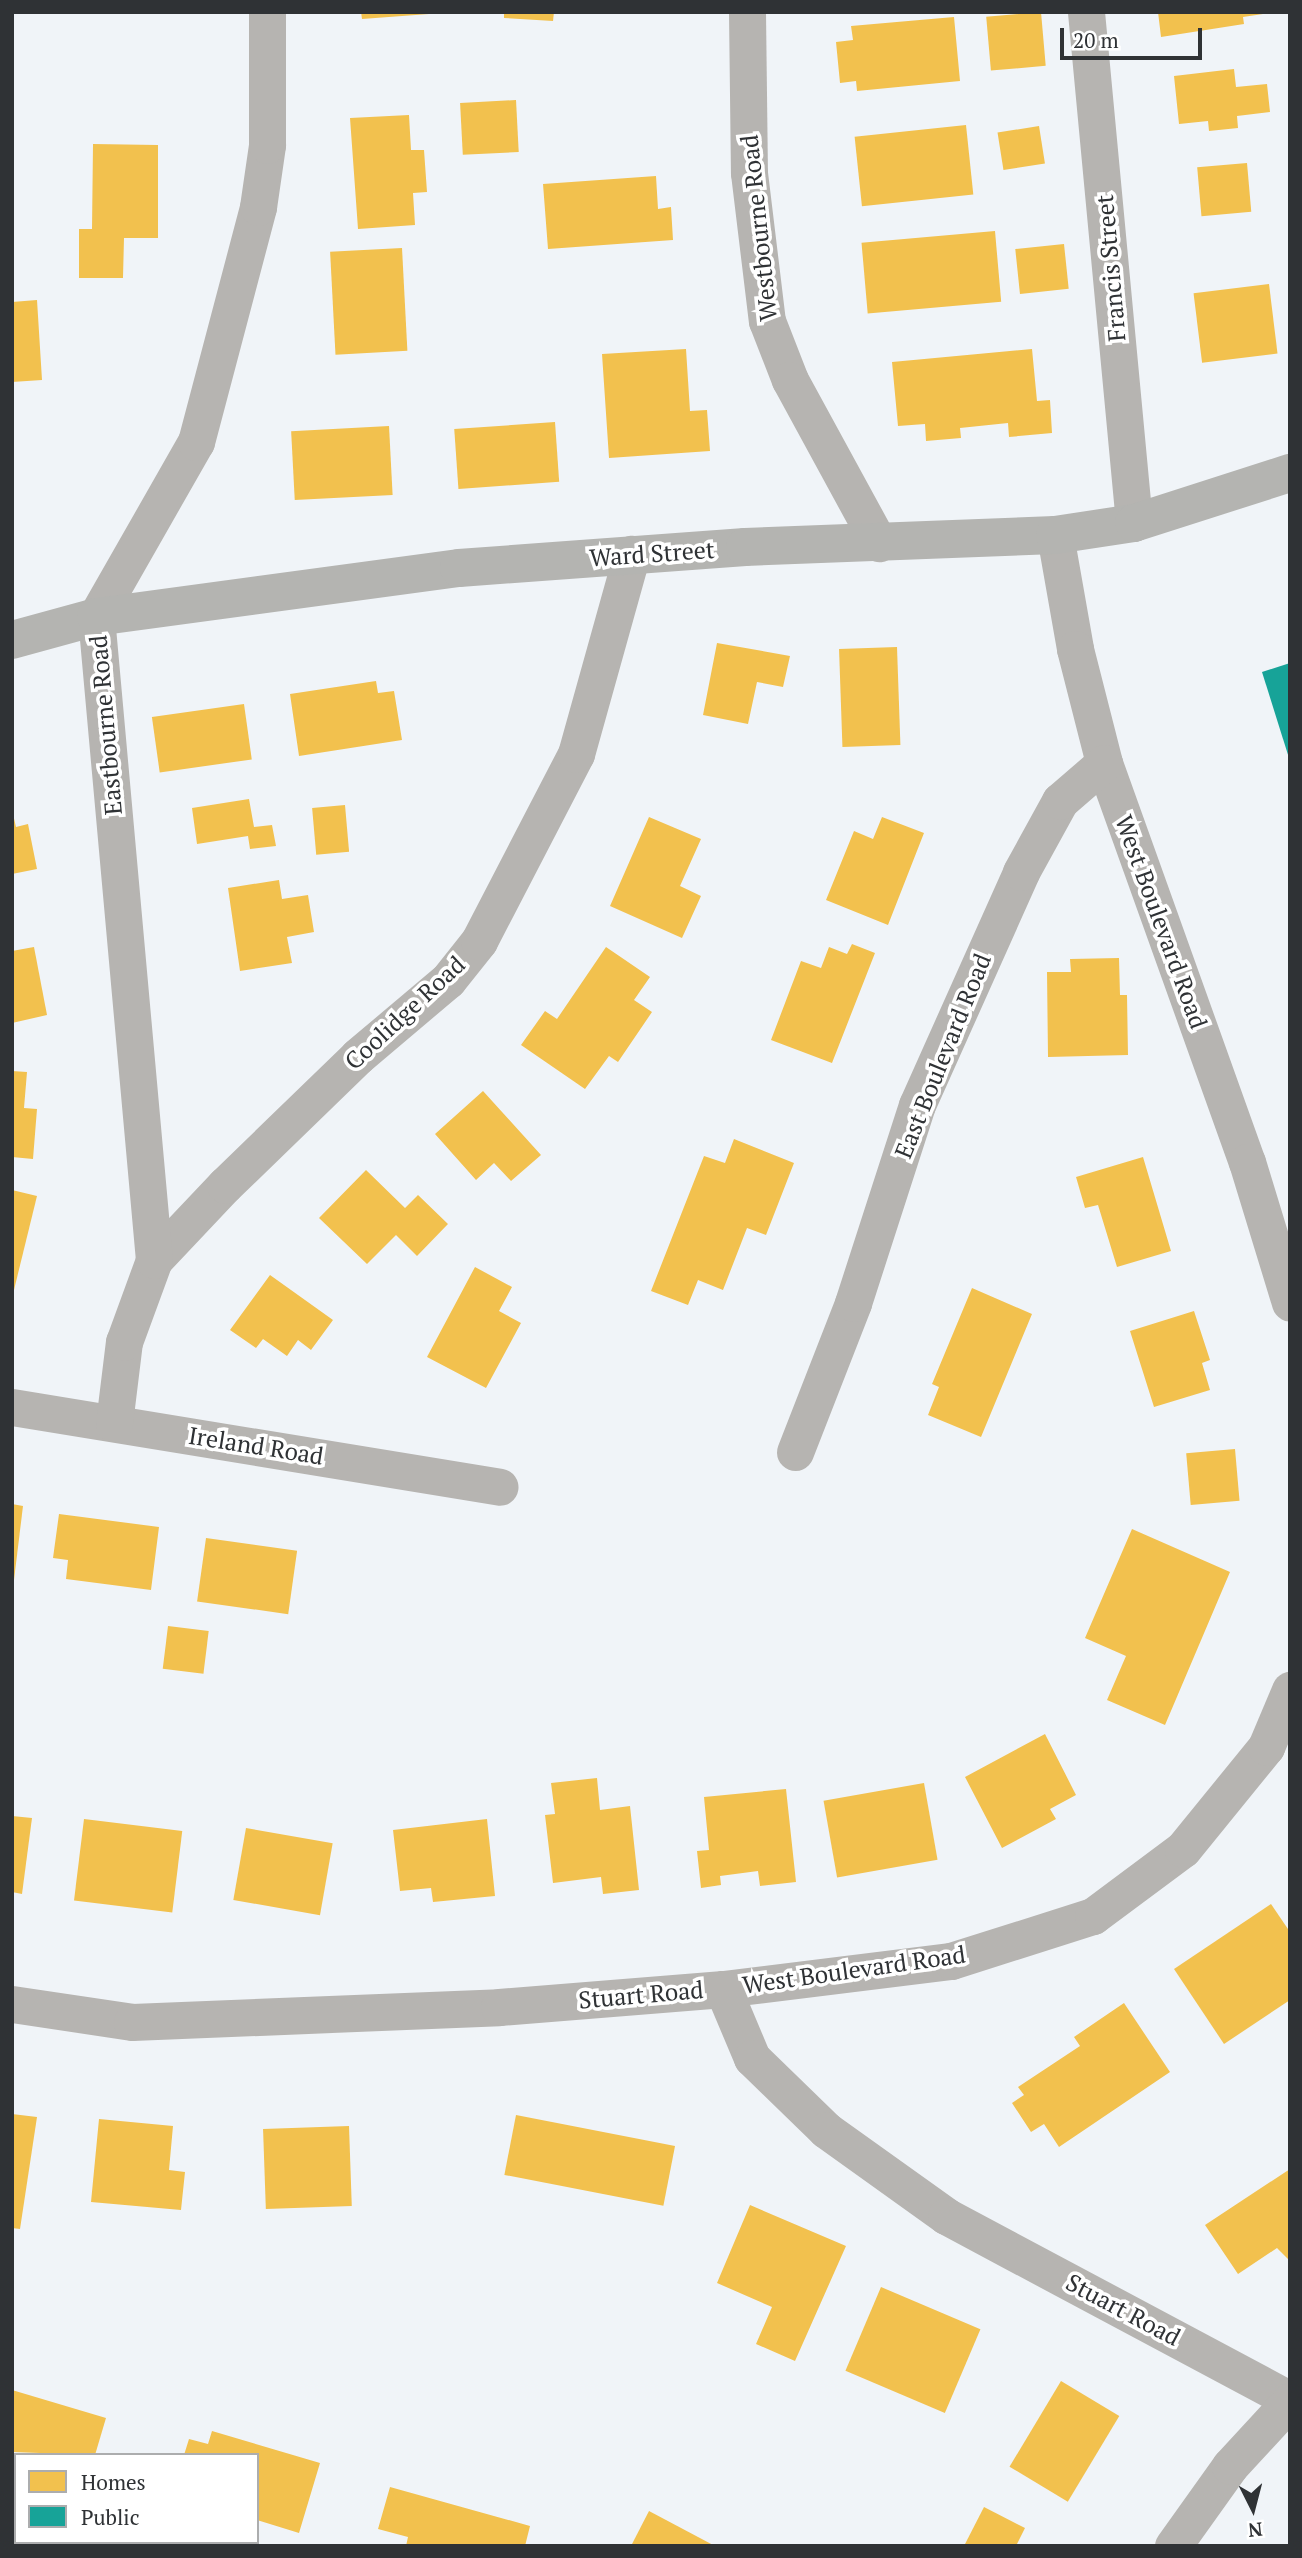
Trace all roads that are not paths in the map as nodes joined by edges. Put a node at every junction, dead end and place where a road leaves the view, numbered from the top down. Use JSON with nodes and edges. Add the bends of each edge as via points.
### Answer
{"nodes":[{"id":1,"x":267,"y":12,"type":"edge"},
{"id":2,"x":747,"y":12,"type":"edge"},
{"id":3,"x":1086,"y":12,"type":"edge"},
{"id":4,"x":1290,"y":473,"type":"edge"},
{"id":5,"x":1134,"y":523,"type":"junction"},
{"id":6,"x":1055,"y":535,"type":"junction"},
{"id":7,"x":879,"y":543,"type":"junction"},
{"id":8,"x":632,"y":554,"type":"junction"},
{"id":9,"x":96,"y":617,"type":"junction"},
{"id":10,"x":12,"y":640,"type":"edge"},
{"id":11,"x":1104,"y":763,"type":"junction"},
{"id":12,"x":155,"y":1260,"type":"junction"},
{"id":13,"x":1290,"y":1303,"type":"edge"},
{"id":14,"x":12,"y":1407,"type":"edge"},
{"id":15,"x":114,"y":1423,"type":"junction"},
{"id":16,"x":795,"y":1452,"type":"dead end"},
{"id":17,"x":499,"y":1487,"type":"dead end"},
{"id":18,"x":1290,"y":1690,"type":"edge"},
{"id":19,"x":723,"y":1989,"type":"junction"},
{"id":20,"x":12,"y":2004,"type":"edge"},
{"id":21,"x":1290,"y":2400,"type":"edge"},
{"id":22,"x":1173,"y":2546,"type":"edge"}],
"edges":[{"from":1,"to":9,"type":"street","name":"Eastbourne Road","via":[[267,145],[258,207],[196,442]]},
{"from":2,"to":7,"type":"street","name":"Westbourne Road","via":[[749,173],[767,321],[790,380]]},
{"from":3,"to":5,"type":"street","name":"Francis Street"},
{"from":4,"to":5,"type":"street","name":"Ward Street"},
{"from":5,"to":6,"type":"street","name":"Ward Street"},
{"from":6,"to":7,"type":"street","name":"Ward Street"},
{"from":6,"to":11,"type":"street","name":"West Boulevard Road","via":[[1074,649]]},
{"from":7,"to":8,"type":"street","name":"Ward Street"},
{"from":8,"to":9,"type":"street","name":"Ward Street","via":[[459,568]]},
{"from":8,"to":12,"type":"street","name":"Coolidge Road","via":[[576,754],[479,941],[448,980],[358,1056]]},
{"from":9,"to":10,"type":"street","name":"Ward Street"},
{"from":9,"to":12,"type":"street","name":"Eastbourne Road"},
{"from":11,"to":13,"type":"street","name":"West Boulevard Road","via":[[1247,1162]]},
{"from":11,"to":16,"type":"street","name":"East Boulevard Road","via":[[1060,802],[1021,873],[917,1105],[853,1303]]},
{"from":12,"to":15,"type":"street","name":"Eastbourne Road","via":[[124,1342]]},
{"from":14,"to":15,"type":"street","name":"Ireland Road"},
{"from":15,"to":17,"type":"street","name":"Ireland Road"},
{"from":18,"to":19,"type":"street","name":"West Boulevard Road","via":[[1266,1747],[1183,1849],[1093,1916],[951,1961]]},
{"from":19,"to":20,"type":"street","name":"Stuart Road","via":[[499,2007],[132,2022]]},
{"from":19,"to":21,"type":"street","name":"Stuart Road","via":[[752,2058],[826,2130],[946,2216]]},
{"from":21,"to":22,"type":"street","via":[[1230,2466]]}]}
